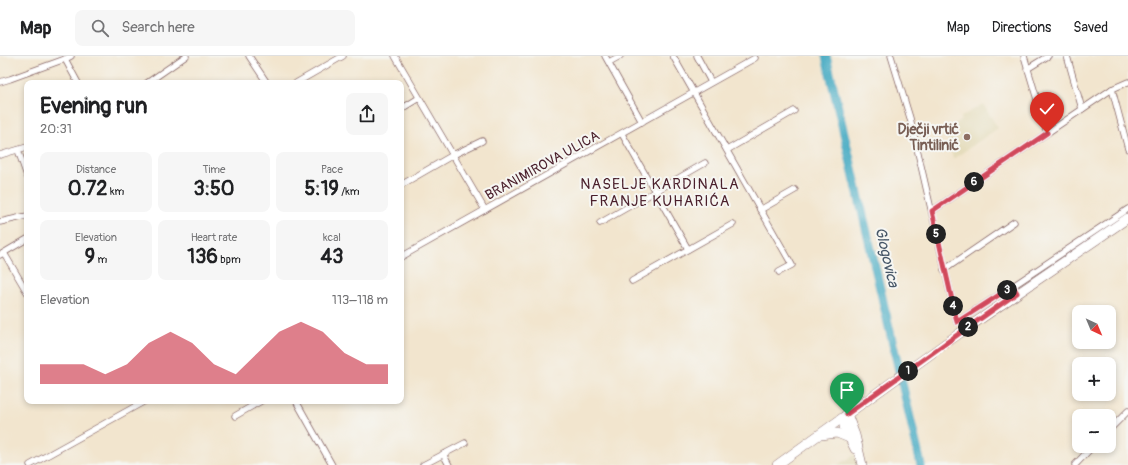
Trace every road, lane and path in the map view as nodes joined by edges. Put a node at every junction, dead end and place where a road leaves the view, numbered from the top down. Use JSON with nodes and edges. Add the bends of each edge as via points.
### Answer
{"nodes":[{"id":1,"x":71,"y":56,"type":"edge"},
{"id":2,"x":186,"y":56,"type":"edge"},
{"id":3,"x":249,"y":56,"type":"edge"},
{"id":4,"x":343,"y":56,"type":"edge"},
{"id":5,"x":395,"y":56,"type":"edge"},
{"id":6,"x":605,"y":56,"type":"edge"},
{"id":7,"x":620,"y":56,"type":"edge"},
{"id":8,"x":673,"y":56,"type":"edge"},
{"id":9,"x":697,"y":56,"type":"edge"},
{"id":10,"x":891,"y":56,"type":"edge"},
{"id":11,"x":1024,"y":56,"type":"edge"},
{"id":12,"x":1048,"y":56,"type":"edge"},
{"id":13,"x":1067,"y":56,"type":"edge"},
{"id":14,"x":755,"y":58,"type":"dead end"},
{"id":15,"x":65,"y":59,"type":"junction"},
{"id":16,"x":609,"y":62,"type":"junction"},
{"id":17,"x":1027,"y":69,"type":"junction"},
{"id":18,"x":76,"y":80,"type":"edge"},
{"id":19,"x":151,"y":80,"type":"edge"},
{"id":20,"x":265,"y":80,"type":"edge"},
{"id":21,"x":301,"y":80,"type":"edge"},
{"id":22,"x":0,"y":82,"type":"edge"},
{"id":23,"x":711,"y":82,"type":"junction"},
{"id":24,"x":1128,"y":82,"type":"edge"},
{"id":25,"x":1112,"y":89,"type":"junction"},
{"id":26,"x":693,"y":92,"type":"junction"},
{"id":27,"x":419,"y":98,"type":"junction"},
{"id":28,"x":404,"y":106,"type":"edge"},
{"id":29,"x":1082,"y":109,"type":"junction"},
{"id":30,"x":794,"y":111,"type":"dead end"},
{"id":31,"x":642,"y":122,"type":"junction"},
{"id":32,"x":1047,"y":133,"type":"junction"},
{"id":33,"x":622,"y":134,"type":"junction"},
{"id":34,"x":482,"y":140,"type":"dead end"},
{"id":35,"x":24,"y":148,"type":"edge"},
{"id":36,"x":1128,"y":149,"type":"edge"},
{"id":37,"x":18,"y":150,"type":"junction"},
{"id":38,"x":727,"y":150,"type":"junction"},
{"id":39,"x":0,"y":155,"type":"edge"},
{"id":40,"x":453,"y":155,"type":"junction"},
{"id":41,"x":705,"y":164,"type":"dead end"},
{"id":42,"x":24,"y":167,"type":"edge"},
{"id":43,"x":404,"y":183,"type":"edge"},
{"id":44,"x":795,"y":190,"type":"dead end"},
{"id":45,"x":655,"y":191,"type":"junction"},
{"id":46,"x":1128,"y":209,"type":"edge"},
{"id":47,"x":484,"y":210,"type":"junction"},
{"id":48,"x":760,"y":210,"type":"junction"},
{"id":49,"x":932,"y":211,"type":"junction"},
{"id":50,"x":24,"y":217,"type":"edge"},
{"id":51,"x":1128,"y":218,"type":"edge"},
{"id":52,"x":0,"y":222,"type":"edge"},
{"id":53,"x":1014,"y":222,"type":"dead end"},
{"id":54,"x":600,"y":223,"type":"dead end"},
{"id":55,"x":733,"y":224,"type":"dead end"},
{"id":56,"x":24,"y":241,"type":"edge"},
{"id":57,"x":688,"y":249,"type":"junction"},
{"id":58,"x":2,"y":254,"type":"edge"},
{"id":59,"x":404,"y":255,"type":"edge"},
{"id":60,"x":944,"y":270,"type":"junction"},
{"id":61,"x":779,"y":272,"type":"dead end"},
{"id":62,"x":632,"y":281,"type":"dead end"},
{"id":63,"x":24,"y":287,"type":"edge"},
{"id":64,"x":1015,"y":290,"type":"junction"},
{"id":65,"x":140,"y":404,"type":"edge"},
{"id":66,"x":256,"y":404,"type":"edge"},
{"id":67,"x":298,"y":404,"type":"edge"},
{"id":68,"x":1128,"y":411,"type":"edge"},
{"id":69,"x":235,"y":416,"type":"dead end"},
{"id":70,"x":845,"y":416,"type":"junction"},
{"id":71,"x":1116,"y":423,"type":"edge"},
{"id":72,"x":818,"y":436,"type":"junction"},
{"id":73,"x":849,"y":438,"type":"junction"},
{"id":74,"x":465,"y":443,"type":"dead end"},
{"id":75,"x":1086,"y":453,"type":"edge"},
{"id":76,"x":443,"y":454,"type":"junction"},
{"id":77,"x":858,"y":455,"type":"junction"},
{"id":78,"x":30,"y":465,"type":"edge"},
{"id":79,"x":332,"y":465,"type":"edge"},
{"id":80,"x":424,"y":465,"type":"edge"},
{"id":81,"x":449,"y":465,"type":"edge"},
{"id":82,"x":777,"y":465,"type":"edge"},
{"id":83,"x":862,"y":465,"type":"edge"},
{"id":84,"x":1075,"y":465,"type":"edge"}],
"edges":[{"from":1,"to":15,"type":"street"},
{"from":2,"to":19,"type":"street"},
{"from":3,"to":20,"type":"street"},
{"from":4,"to":21,"type":"street"},
{"from":5,"to":27,"type":"street"},
{"from":6,"to":16,"type":"street"},
{"from":7,"to":16,"type":"street"},
{"from":8,"to":26,"type":"street"},
{"from":9,"to":23,"type":"street"},
{"from":10,"to":49,"type":"street","via":[[910,118]]},
{"from":11,"to":17,"type":"street"},
{"from":12,"to":17,"type":"street"},
{"from":13,"to":29,"type":"street"},
{"from":14,"to":23,"type":"street","name":"BRANIMIROVA ULICA"},
{"from":15,"to":18,"type":"street"},
{"from":15,"to":22,"type":"street"},
{"from":16,"to":31,"type":"street"},
{"from":17,"to":32,"type":"street"},
{"from":23,"to":26,"type":"street","name":"BRANIMIROVA ULICA"},
{"from":24,"to":25,"type":"street"},
{"from":25,"to":29,"type":"street"},
{"from":25,"to":36,"type":"street"},
{"from":26,"to":31,"type":"street","name":"BRANIMIROVA ULICA"},
{"from":26,"to":38,"type":"street"},
{"from":27,"to":28,"type":"street"},
{"from":27,"to":40,"type":"street"},
{"from":29,"to":32,"type":"street"},
{"from":30,"to":38,"type":"street"},
{"from":31,"to":33,"type":"street","name":"BRANIMIROVA ULICA"},
{"from":32,"to":49,"type":"street"},
{"from":33,"to":45,"type":"street"},
{"from":33,"to":47,"type":"street","name":"BRANIMIROVA ULICA"},
{"from":34,"to":40,"type":"street"},
{"from":35,"to":37,"type":"street"},
{"from":37,"to":39,"type":"street"},
{"from":37,"to":42,"type":"street"},
{"from":38,"to":48,"type":"street"},
{"from":40,"to":43,"type":"street"},
{"from":40,"to":47,"type":"street"},
{"from":41,"to":45,"type":"street"},
{"from":44,"to":48,"type":"street"},
{"from":45,"to":54,"type":"street"},
{"from":45,"to":57,"type":"street"},
{"from":46,"to":64,"type":"street"},
{"from":47,"to":59,"type":"street","name":"BRANIMIROVA ULICA"},
{"from":48,"to":61,"type":"street","via":[[792,265]]},
{"from":49,"to":60,"type":"street"},
{"from":50,"to":52,"type":"street"},
{"from":51,"to":64,"type":"main road"},
{"from":53,"to":60,"type":"street"},
{"from":55,"to":57,"type":"street"},
{"from":56,"to":58,"type":"street"},
{"from":57,"to":62,"type":"street"},
{"from":58,"to":63,"type":"street"},
{"from":60,"to":64,"type":"street","via":[[957,322]]},
{"from":64,"to":70,"type":"main road"},
{"from":65,"to":78,"type":"street"},
{"from":66,"to":69,"type":"street"},
{"from":67,"to":79,"type":"street"},
{"from":68,"to":71,"type":"street"},
{"from":70,"to":72,"type":"main road"},
{"from":70,"to":73,"type":"main road","via":[[844,427]]},
{"from":70,"to":77,"type":"main road","via":[[855,435]]},
{"from":72,"to":73,"type":"main road","via":[[834,433]]},
{"from":72,"to":82,"type":"main road"},
{"from":73,"to":77,"type":"main road"},
{"from":74,"to":76,"type":"street"},
{"from":75,"to":84,"type":"street"},
{"from":76,"to":80,"type":"street"},
{"from":76,"to":81,"type":"street"},
{"from":77,"to":83,"type":"main road"}]}
